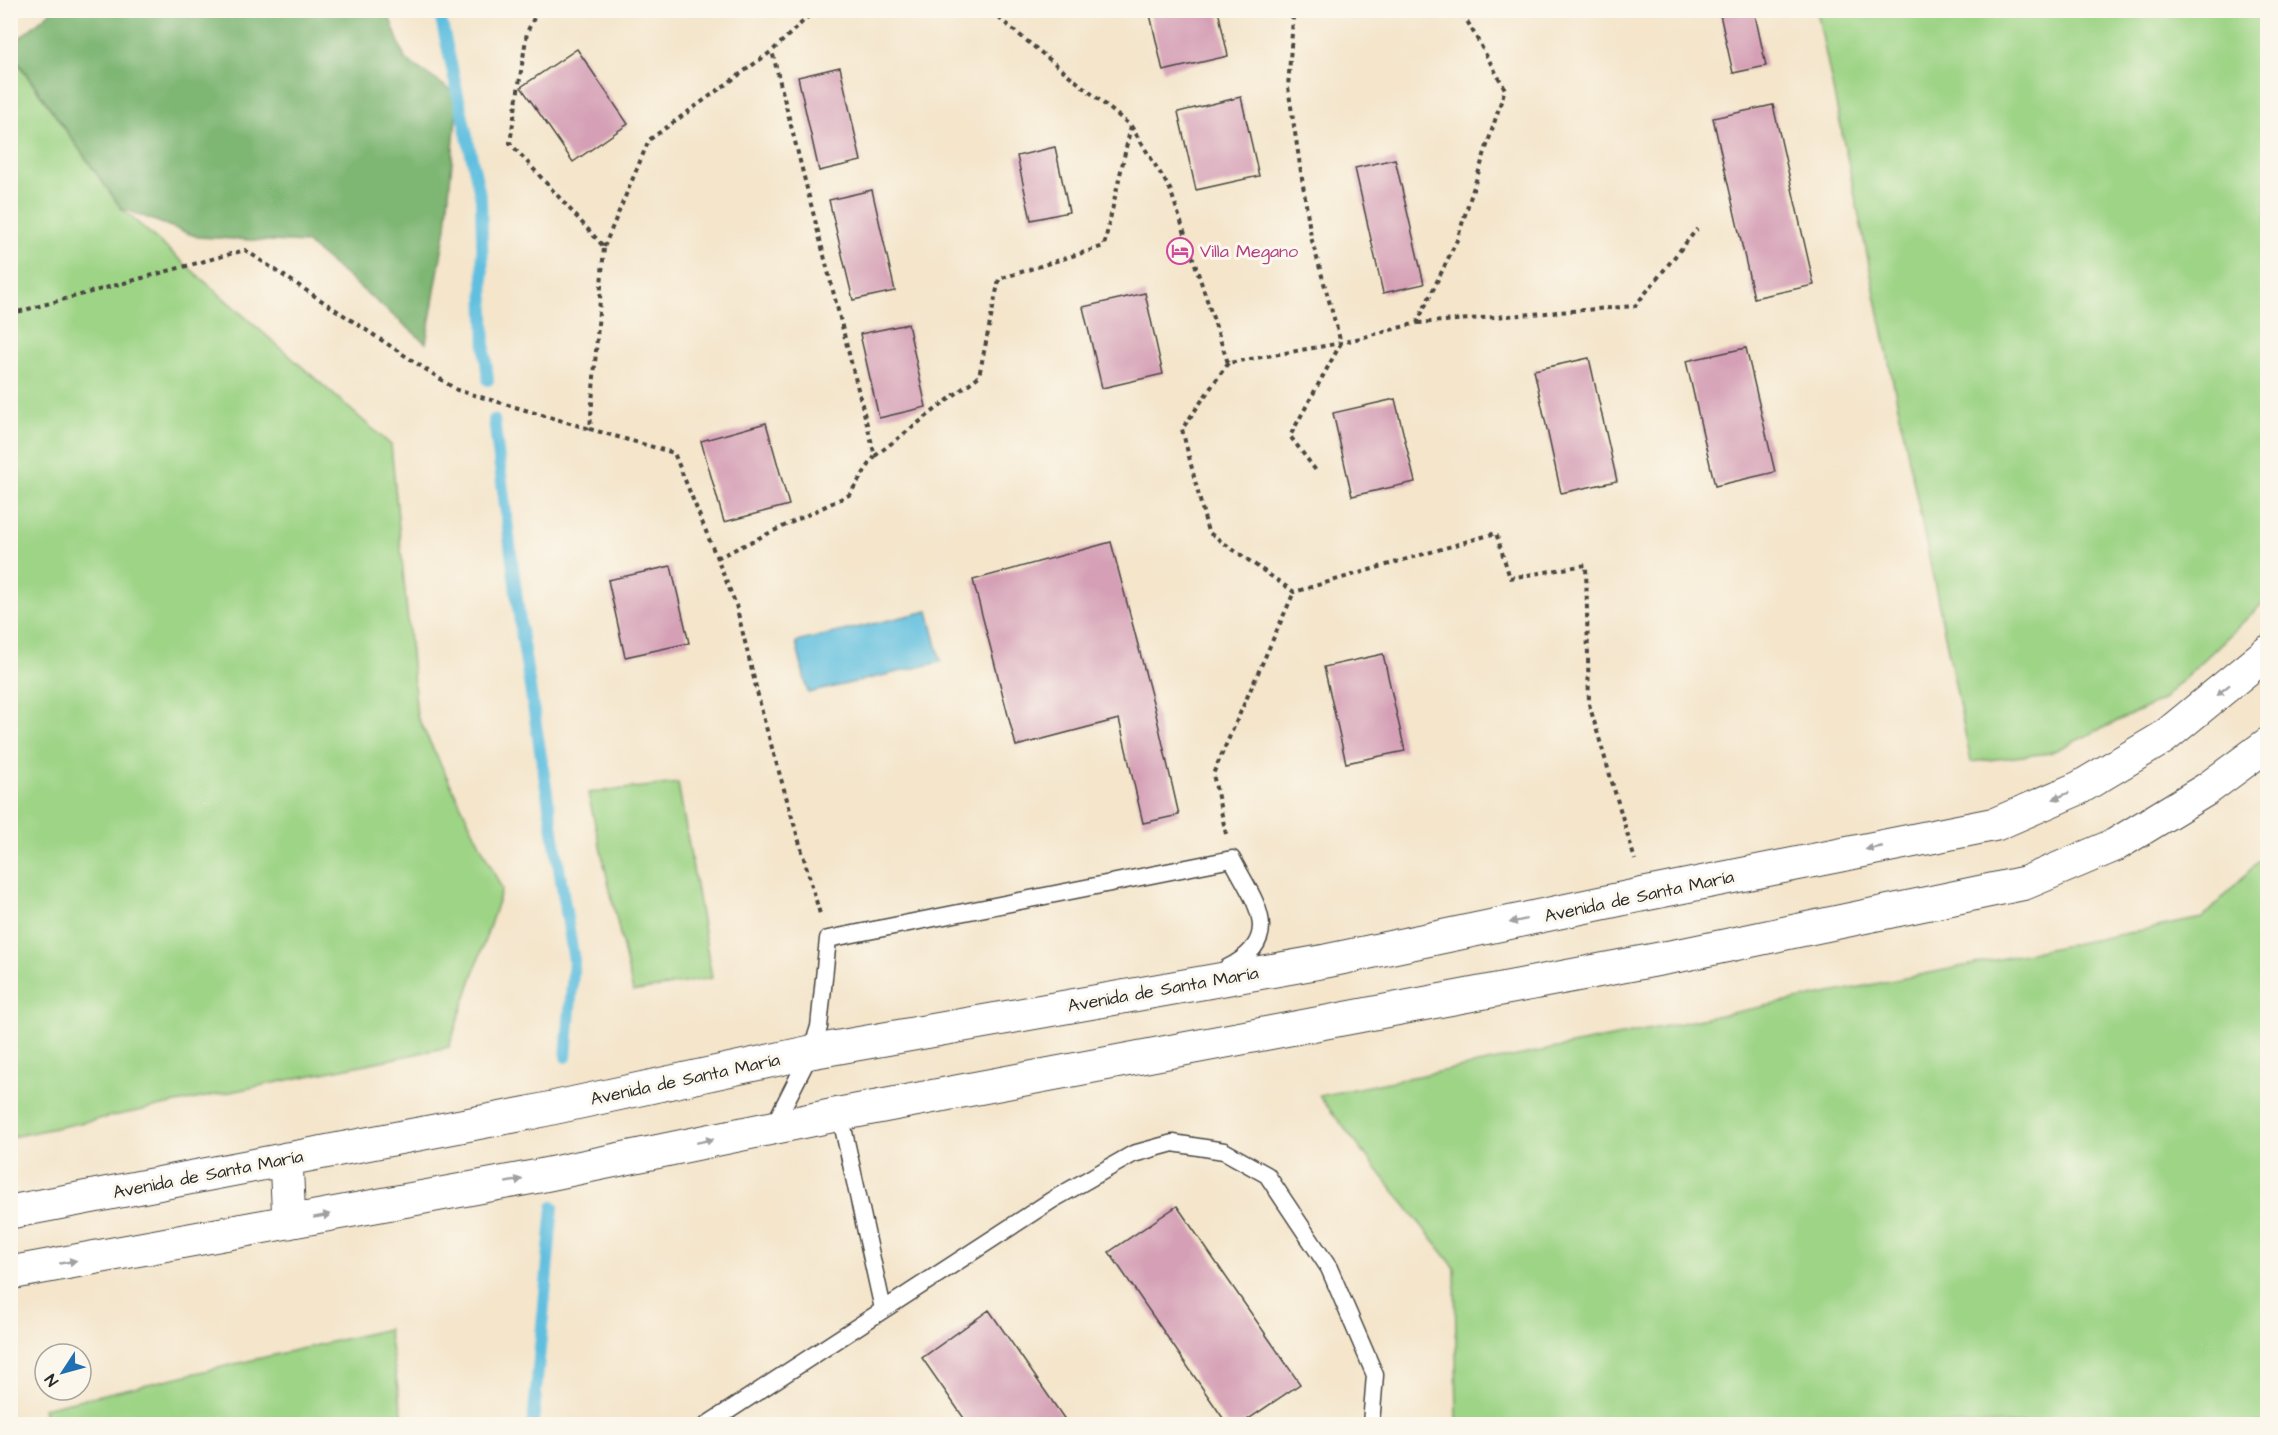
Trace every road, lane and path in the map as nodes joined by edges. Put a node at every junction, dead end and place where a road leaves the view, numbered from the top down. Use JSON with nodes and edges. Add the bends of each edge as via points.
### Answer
{"nodes":[{"id":1,"x":538,"y":10,"type":"edge"},
{"id":2,"x":815,"y":10,"type":"edge"},
{"id":3,"x":989,"y":10,"type":"edge"},
{"id":4,"x":1285,"y":10,"type":"edge"},
{"id":5,"x":1461,"y":10,"type":"edge"},
{"id":6,"x":772,"y":51,"type":"junction"},
{"id":7,"x":1131,"y":126,"type":"junction"},
{"id":8,"x":1697,"y":229,"type":"dead end"},
{"id":9,"x":604,"y":247,"type":"junction"},
{"id":10,"x":10,"y":314,"type":"edge"},
{"id":11,"x":1417,"y":324,"type":"junction"},
{"id":12,"x":1341,"y":343,"type":"junction"},
{"id":13,"x":1228,"y":363,"type":"junction"},
{"id":14,"x":590,"y":429,"type":"junction"},
{"id":15,"x":875,"y":456,"type":"junction"},
{"id":16,"x":1317,"y":472,"type":"dead end"},
{"id":17,"x":717,"y":558,"type":"junction"},
{"id":18,"x":1294,"y":592,"type":"junction"},
{"id":19,"x":2268,"y":652,"type":"edge"},
{"id":20,"x":2268,"y":744,"type":"edge"},
{"id":21,"x":1232,"y":859,"type":"junction"},
{"id":22,"x":1645,"y":894,"type":"junction"},
{"id":23,"x":828,"y":939,"type":"junction"},
{"id":24,"x":1199,"y":982,"type":"junction"},
{"id":25,"x":811,"y":1052,"type":"junction"},
{"id":26,"x":840,"y":1114,"type":"junction"},
{"id":27,"x":773,"y":1127,"type":"junction"},
{"id":28,"x":286,"y":1159,"type":"junction"},
{"id":29,"x":10,"y":1212,"type":"edge"},
{"id":30,"x":289,"y":1222,"type":"junction"},
{"id":31,"x":10,"y":1273,"type":"edge"},
{"id":32,"x":883,"y":1309,"type":"junction"},
{"id":33,"x":708,"y":1425,"type":"edge"},
{"id":34,"x":1371,"y":1425,"type":"edge"}],
"edges":[{"from":1,"to":9,"type":"path","via":[[527,32],[510,143]]},
{"from":2,"to":6,"type":"path"},
{"from":3,"to":7,"type":"path"},
{"from":4,"to":12,"type":"path","via":[[1293,19],[1288,87],[1311,237]]},
{"from":5,"to":11,"type":"path","via":[[1505,89],[1457,240]]},
{"from":6,"to":9,"type":"path","via":[[649,140]]},
{"from":6,"to":15,"type":"path"},
{"from":7,"to":13,"type":"path","via":[[1170,189]]},
{"from":7,"to":15,"type":"path","via":[[1104,246],[999,279],[979,376]]},
{"from":8,"to":11,"type":"path","via":[[1635,306]]},
{"from":9,"to":14,"type":"path"},
{"from":10,"to":14,"type":"path","via":[[245,250],[457,390]]},
{"from":11,"to":12,"type":"path"},
{"from":12,"to":13,"type":"path"},
{"from":12,"to":16,"type":"path","via":[[1290,436]]},
{"from":13,"to":18,"type":"path","via":[[1182,429],[1208,532]]},
{"from":14,"to":17,"type":"path","via":[[674,453]]},
{"from":15,"to":17,"type":"path","via":[[849,495]]},
{"from":17,"to":23,"type":"path","via":[[736,605],[764,720]]},
{"from":18,"to":21,"type":"path","via":[[1213,774]]},
{"from":18,"to":22,"type":"path","via":[[1496,533],[1510,578],[1586,565],[1589,704]]},
{"from":19,"to":22,"type":"street","name":"Avenida de Santa María","one_way":true,"via":[[2163,738],[2079,789],[1996,824]]},
{"from":20,"to":26,"type":"street","via":[[2207,789],[2115,845],[2025,883],[1686,954]]},
{"from":21,"to":23,"type":"lane"},
{"from":21,"to":24,"type":"lane","via":[[1261,915],[1261,936],[1246,958]]},
{"from":22,"to":24,"type":"street","name":"Avenida de Santa María","one_way":true,"via":[[1326,961]]},
{"from":23,"to":25,"type":"lane","via":[[819,1027]]},
{"from":24,"to":25,"type":"street","name":"Avenida de Santa María"},
{"from":25,"to":27,"type":"lane"},
{"from":25,"to":28,"type":"street","name":"Avenida de Santa María","via":[[529,1113]]},
{"from":26,"to":27,"type":"street"},
{"from":26,"to":32,"type":"lane"},
{"from":30,"to":27,"type":"street","one_way":true,"via":[[539,1176]]},
{"from":28,"to":29,"type":"street","name":"Avenida de Santa María"},
{"from":28,"to":30,"type":"street"},
{"from":31,"to":30,"type":"street","one_way":true},
{"from":32,"to":33,"type":"lane"},
{"from":32,"to":34,"type":"lane","via":[[1052,1200],[1133,1154],[1173,1143],[1224,1151],[1267,1175],[1329,1268],[1375,1375]]}]}
